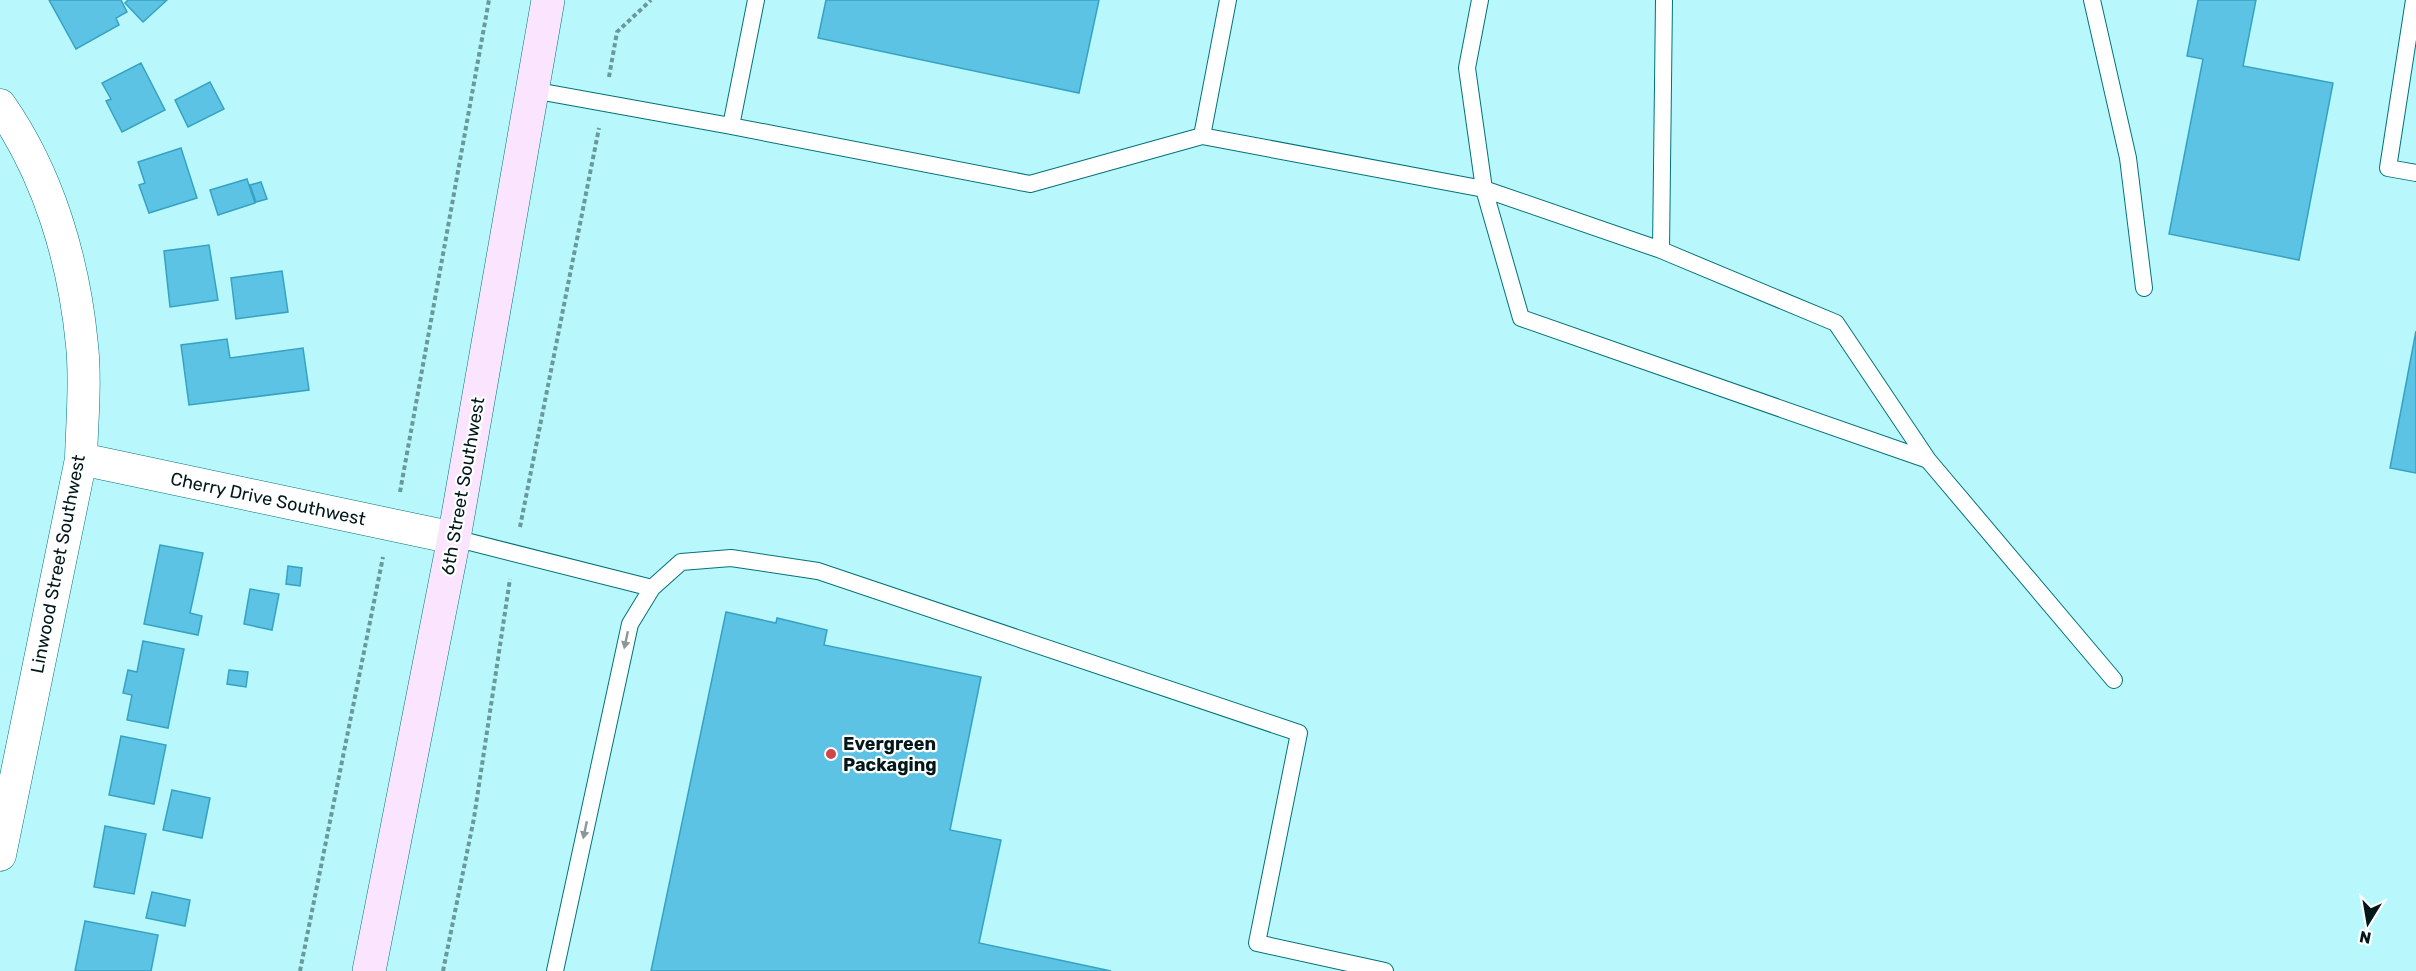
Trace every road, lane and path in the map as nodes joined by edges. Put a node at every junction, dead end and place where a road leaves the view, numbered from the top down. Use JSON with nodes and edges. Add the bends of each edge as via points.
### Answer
{"nodes":[{"id":1,"x":489,"y":0,"type":"edge"},
{"id":2,"x":548,"y":0,"type":"edge"},
{"id":3,"x":651,"y":0,"type":"edge"},
{"id":4,"x":756,"y":0,"type":"edge"},
{"id":5,"x":1228,"y":0,"type":"edge"},
{"id":6,"x":1480,"y":0,"type":"edge"},
{"id":7,"x":1664,"y":0,"type":"edge"},
{"id":8,"x":2092,"y":0,"type":"edge"},
{"id":9,"x":2414,"y":0,"type":"edge"},
{"id":10,"x":532,"y":90,"type":"junction"},
{"id":11,"x":603,"y":104,"type":"junction"},
{"id":12,"x":0,"y":105,"type":"edge"},
{"id":13,"x":731,"y":126,"type":"junction"},
{"id":14,"x":1202,"y":136,"type":"junction"},
{"id":15,"x":2416,"y":173,"type":"edge"},
{"id":16,"x":1484,"y":189,"type":"junction"},
{"id":17,"x":1661,"y":250,"type":"junction"},
{"id":18,"x":2144,"y":288,"type":"dead end"},
{"id":19,"x":81,"y":459,"type":"junction"},
{"id":20,"x":1928,"y":460,"type":"junction"},
{"id":21,"x":391,"y":525,"type":"junction"},
{"id":22,"x":454,"y":538,"type":"junction"},
{"id":23,"x":515,"y":554,"type":"junction"},
{"id":24,"x":652,"y":588,"type":"junction"},
{"id":25,"x":2114,"y":680,"type":"dead end"},
{"id":26,"x":3,"y":823,"type":"edge"},
{"id":27,"x":0,"y":855,"type":"edge"},
{"id":28,"x":300,"y":971,"type":"edge"},
{"id":29,"x":369,"y":971,"type":"edge"},
{"id":30,"x":443,"y":971,"type":"edge"},
{"id":31,"x":555,"y":971,"type":"edge"},
{"id":32,"x":1385,"y":971,"type":"edge"}],
"edges":[{"from":1,"to":21,"type":"path","via":[[404,479]]},
{"from":2,"to":10,"type":"main road","name":"6th Street Southwest"},
{"from":3,"to":11,"type":"path","via":[[617,32]]},
{"from":4,"to":13,"type":"lane"},
{"from":5,"to":14,"type":"lane"},
{"from":6,"to":16,"type":"lane","via":[[1467,68]]},
{"from":7,"to":17,"type":"lane"},
{"from":8,"to":18,"type":"lane","via":[[2128,158]]},
{"from":9,"to":15,"type":"lane","via":[[2388,168]]},
{"from":10,"to":11,"type":"lane"},
{"from":10,"to":22,"type":"main road","name":"6th Street Southwest"},
{"from":11,"to":13,"type":"lane"},
{"from":11,"to":23,"type":"path"},
{"from":12,"to":19,"type":"street","name":"Linwood Street Southwest","via":[[34,163],[54,213],[72,278],[82,346]]},
{"from":13,"to":14,"type":"lane","via":[[1030,184]]},
{"from":14,"to":16,"type":"lane"},
{"from":16,"to":17,"type":"lane"},
{"from":16,"to":20,"type":"lane","via":[[1521,318]]},
{"from":17,"to":20,"type":"lane","via":[[1836,323]]},
{"from":19,"to":21,"type":"street","name":"Cherry Drive Southwest"},
{"from":19,"to":26,"type":"street","name":"Linwood Street Southwest"},
{"from":20,"to":25,"type":"lane"},
{"from":21,"to":22,"type":"street","name":"Cherry Drive Southwest"},
{"from":21,"to":28,"type":"path"},
{"from":22,"to":23,"type":"lane"},
{"from":22,"to":29,"type":"main road","name":"6th Street Southwest"},
{"from":23,"to":24,"type":"lane"},
{"from":23,"to":30,"type":"path","via":[[474,818]]},
{"from":24,"to":31,"type":"lane","one_way":true,"via":[[630,624]]},
{"from":24,"to":32,"type":"lane","via":[[681,562],[731,558],[818,571],[1299,733],[1257,942]]},
{"from":26,"to":27,"type":"street","name":"Linwood Street Southwest"}]}
